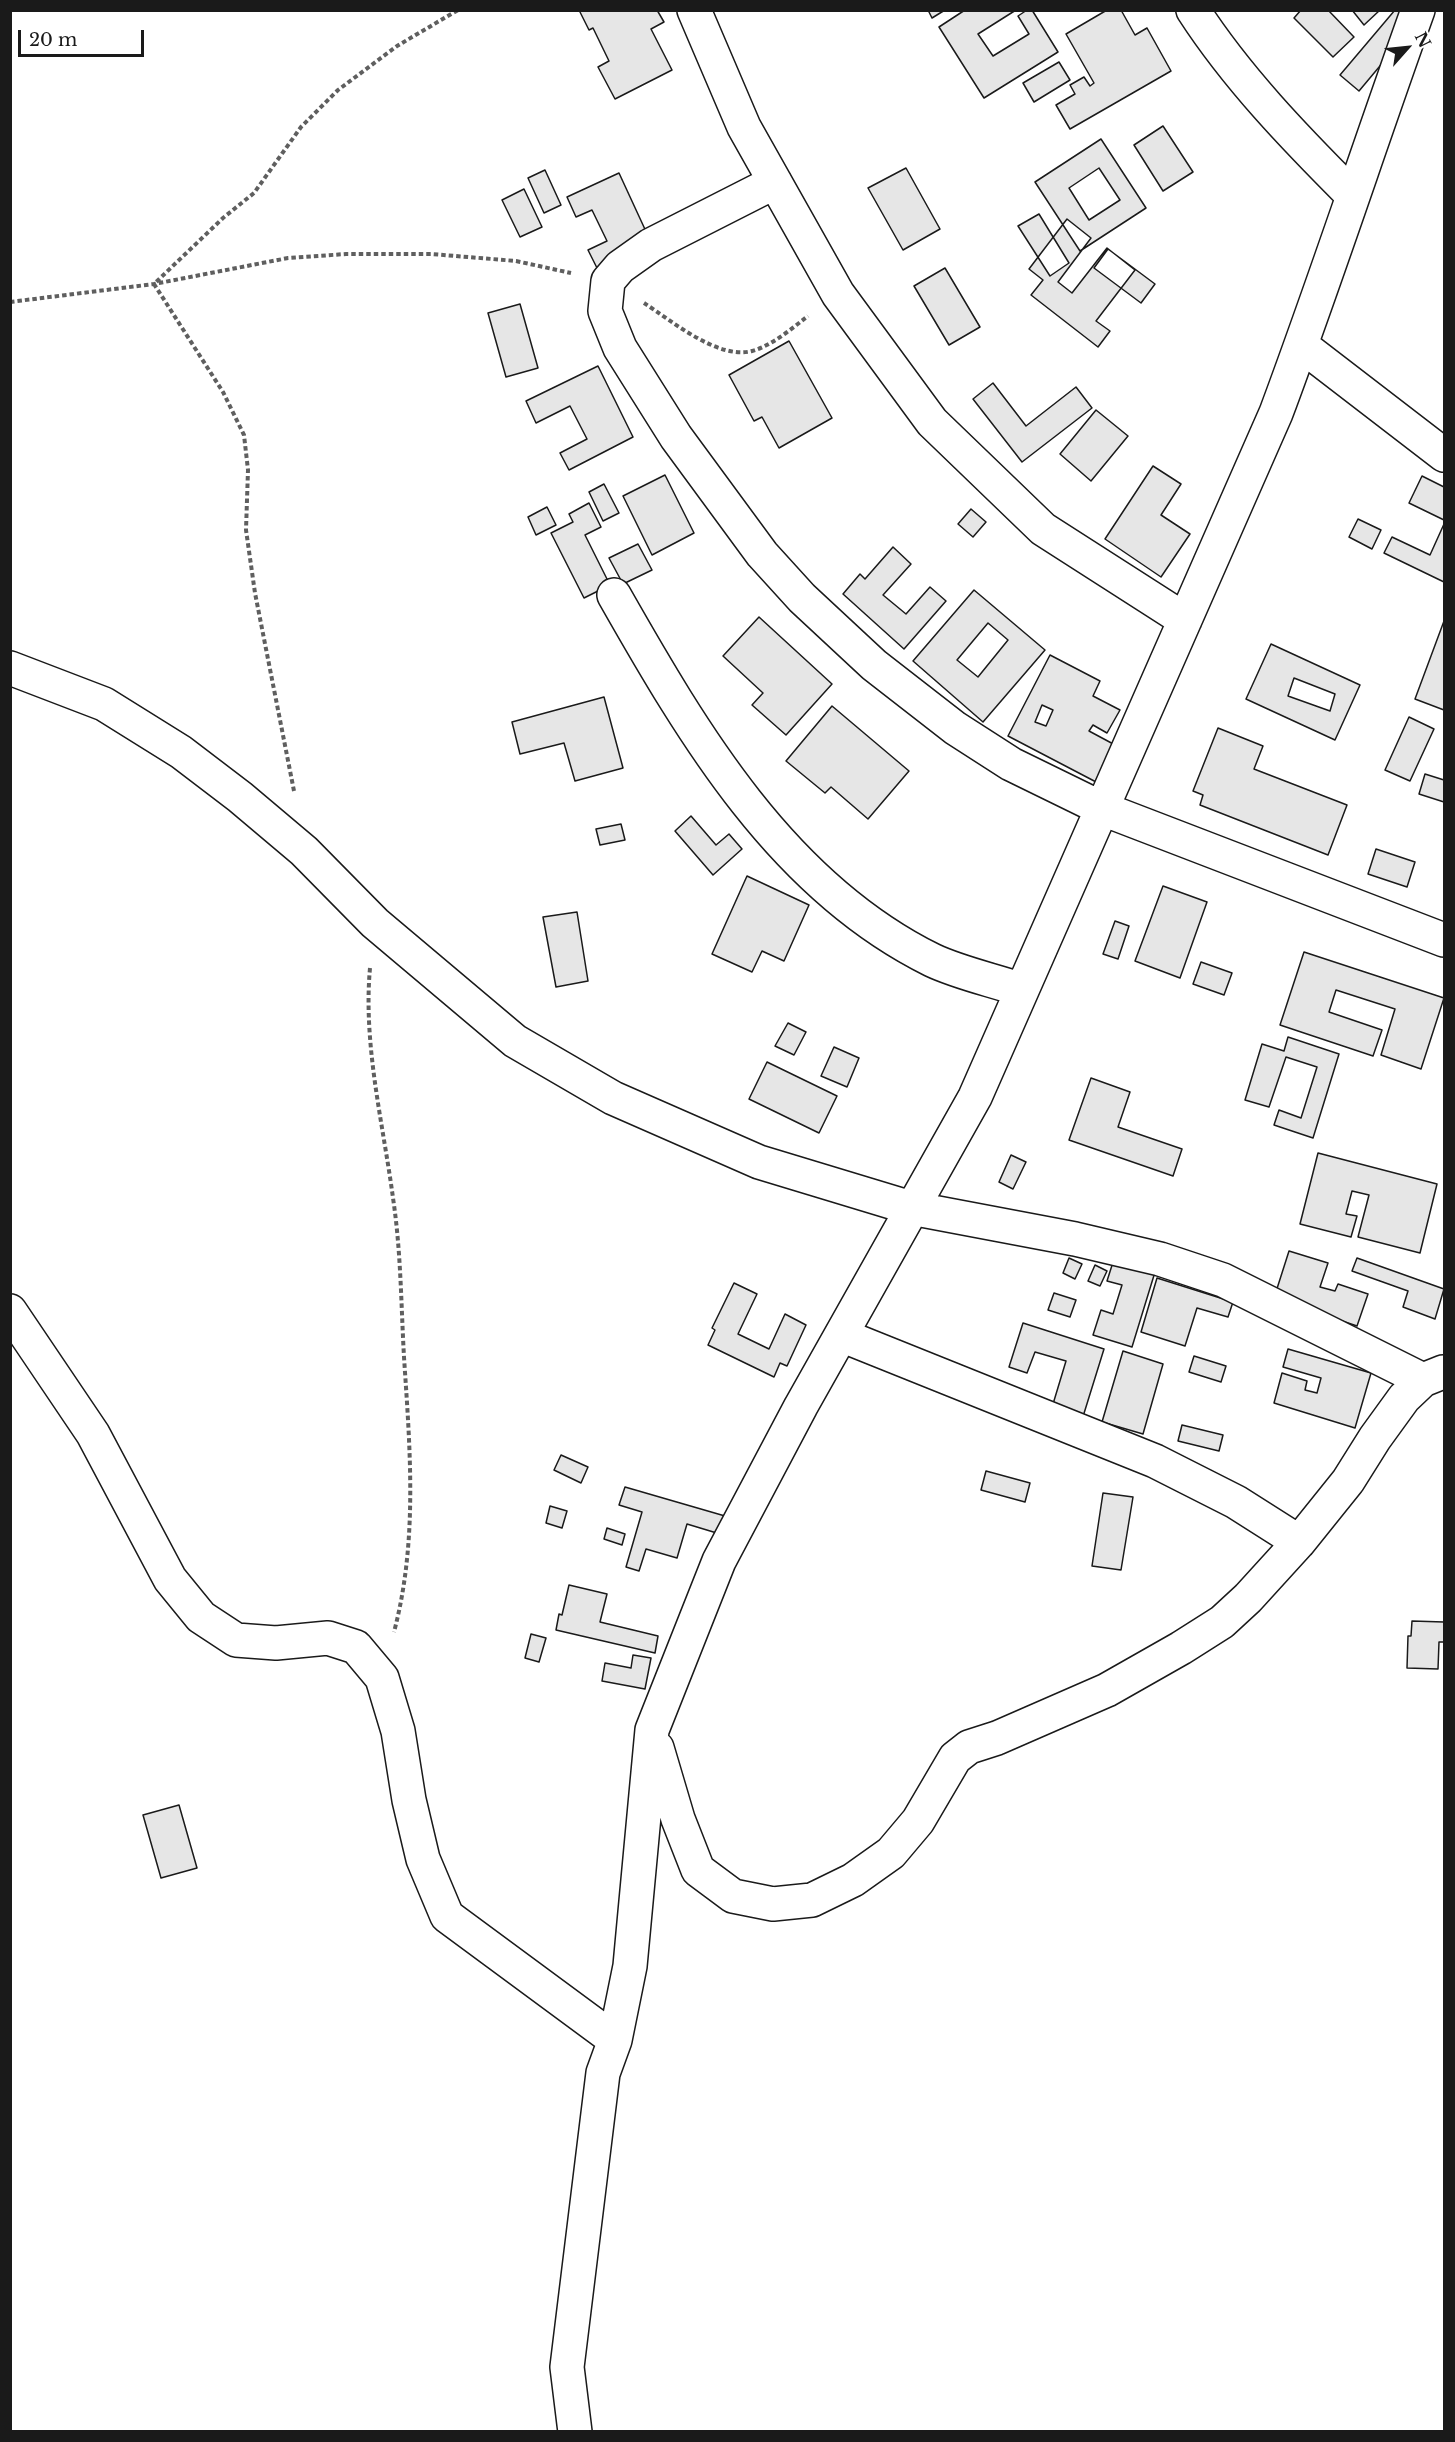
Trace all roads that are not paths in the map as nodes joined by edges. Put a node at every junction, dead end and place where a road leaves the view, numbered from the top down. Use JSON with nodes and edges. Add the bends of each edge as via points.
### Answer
{"nodes":[{"id":1,"x":694,"y":10,"type":"edge"},
{"id":2,"x":1193,"y":10,"type":"edge"},
{"id":3,"x":1418,"y":10,"type":"edge"},
{"id":4,"x":775,"y":182,"type":"junction"},
{"id":5,"x":1352,"y":195,"type":"junction"},
{"id":6,"x":1301,"y":345,"type":"junction"},
{"id":7,"x":1444,"y":455,"type":"edge"},
{"id":8,"x":614,"y":595,"type":"dead end"},
{"id":9,"x":1185,"y":620,"type":"junction"},
{"id":10,"x":10,"y":668,"type":"edge"},
{"id":11,"x":1103,"y":809,"type":"junction"},
{"id":12,"x":1444,"y":940,"type":"edge"},
{"id":13,"x":1022,"y":990,"type":"junction"},
{"id":14,"x":911,"y":1208,"type":"junction"},
{"id":15,"x":10,"y":1311,"type":"edge"},
{"id":16,"x":841,"y":1335,"type":"junction"},
{"id":17,"x":1439,"y":1373,"type":"edge"},
{"id":18,"x":1299,"y":1542,"type":"junction"},
{"id":19,"x":652,"y":1730,"type":"junction"},
{"id":20,"x":615,"y":2040,"type":"junction"},
{"id":21,"x":575,"y":2432,"type":"edge"}],
"edges":[{"from":1,"to":4,"type":"street","via":[[744,127]]},
{"from":2,"to":5,"type":"street","via":[[1221,51],[1275,114]]},
{"from":3,"to":5,"type":"street"},
{"from":4,"to":9,"type":"street","via":[[838,294],[932,422],[1043,529]]},
{"from":4,"to":11,"type":"street","via":[[651,245],[620,267],[608,281],[605,311],[620,348],[676,437],[762,554],[802,598],[874,665],[956,728],[1011,764]]},
{"from":5,"to":6,"type":"street"},
{"from":6,"to":7,"type":"street"},
{"from":6,"to":9,"type":"street","via":[[1276,413]]},
{"from":8,"to":13,"type":"street","via":[[664,684],[729,780],[806,870],[869,922],[932,960]]},
{"from":9,"to":11,"type":"street"},
{"from":10,"to":14,"type":"street","via":[[104,704],[181,752],[304,851],[375,923],[515,1041],[613,1098],[759,1162]]},
{"from":11,"to":12,"type":"street"},
{"from":11,"to":13,"type":"street"},
{"from":13,"to":14,"type":"street","via":[[975,1096]]},
{"from":14,"to":16,"type":"street"},
{"from":14,"to":17,"type":"street","via":[[1160,1259],[1223,1280]]},
{"from":15,"to":20,"type":"street","via":[[93,1434],[170,1579],[201,1617],[236,1640],[276,1643],[328,1638],[356,1647],[382,1678],[398,1731],[423,1859],[447,1916]]},
{"from":16,"to":18,"type":"street","via":[[1155,1461],[1236,1502]]},
{"from":16,"to":19,"type":"street","via":[[719,1561]]},
{"from":17,"to":18,"type":"street","via":[[1404,1398],[1348,1481]]},
{"from":18,"to":19,"type":"street","via":[[1231,1614],[1181,1648],[1107,1690],[962,1752],[918,1821],[891,1853],[853,1880],[812,1900],[773,1904],[732,1896],[698,1870],[678,1819]]},
{"from":19,"to":20,"type":"street","via":[[630,1966]]},
{"from":20,"to":21,"type":"street","via":[[603,2073],[567,2367]]}]}
